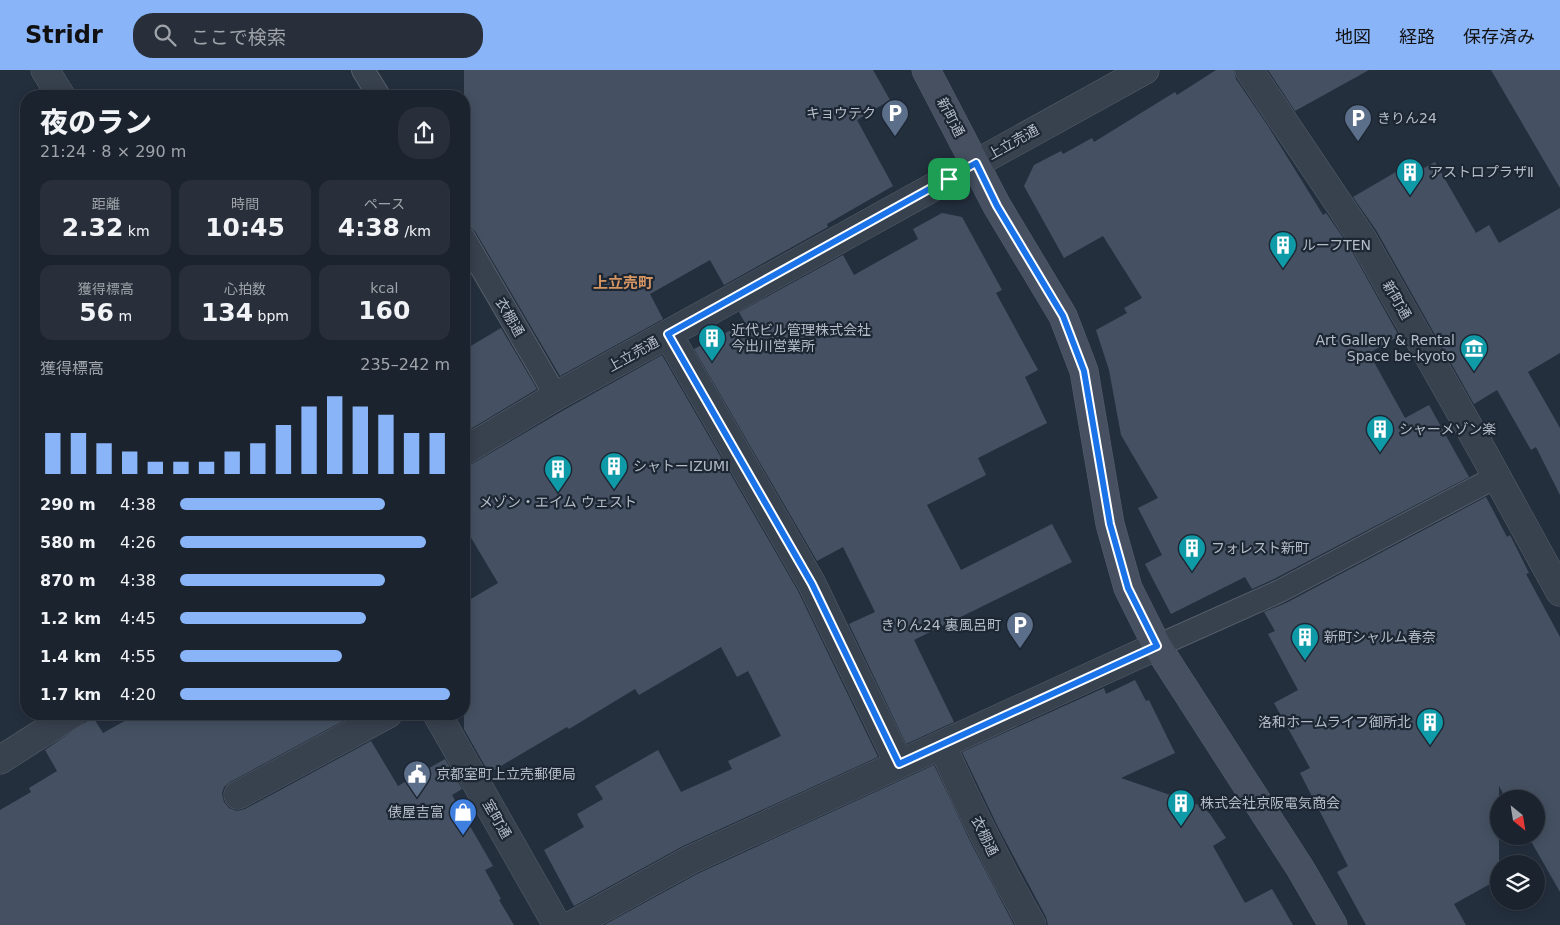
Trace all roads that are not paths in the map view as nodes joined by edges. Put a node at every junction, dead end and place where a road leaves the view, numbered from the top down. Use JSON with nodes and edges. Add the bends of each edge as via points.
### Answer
{"nodes":[{"id":1,"x":45,"y":70,"type":"edge"},
{"id":2,"x":362,"y":70,"type":"edge"},
{"id":3,"x":926,"y":70,"type":"edge"},
{"id":4,"x":1145,"y":70,"type":"edge"},
{"id":5,"x":1249,"y":70,"type":"edge"},
{"id":6,"x":57,"y":90,"type":"edge"},
{"id":7,"x":375,"y":90,"type":"edge"},
{"id":8,"x":976,"y":163,"type":"junction"},
{"id":9,"x":470,"y":248,"type":"edge"},
{"id":10,"x":668,"y":334,"type":"junction"},
{"id":11,"x":556,"y":396,"type":"junction"},
{"id":12,"x":470,"y":447,"type":"edge"},
{"id":13,"x":1496,"y":476,"type":"junction"},
{"id":14,"x":1560,"y":592,"type":"edge"},
{"id":15,"x":1157,"y":646,"type":"junction"},
{"id":16,"x":63,"y":720,"type":"edge"},
{"id":17,"x":377,"y":720,"type":"edge"},
{"id":18,"x":440,"y":720,"type":"edge"},
{"id":19,"x":942,"y":745,"type":"junction"},
{"id":20,"x":0,"y":760,"type":"edge"},
{"id":21,"x":899,"y":764,"type":"junction"},
{"id":22,"x":238,"y":795,"type":"dead end"},
{"id":23,"x":556,"y":925,"type":"edge"},
{"id":24,"x":572,"y":925,"type":"edge"},
{"id":25,"x":1032,"y":925,"type":"edge"},
{"id":26,"x":1333,"y":925,"type":"edge"}],
"edges":[{"from":1,"to":6,"type":"street"},
{"from":2,"to":7,"type":"lane"},
{"from":3,"to":8,"type":"street","name":"新町通"},
{"from":4,"to":8,"type":"street","name":"上立売通"},
{"from":5,"to":13,"type":"street","name":"新町通","via":[[1362,238]]},
{"from":8,"to":10,"type":"street","name":"上立売通"},
{"from":8,"to":15,"type":"street","name":"新町通","via":[[997,206],[1063,316],[1084,371],[1110,524],[1128,588]]},
{"from":9,"to":11,"type":"lane","name":"衣棚通"},
{"from":10,"to":11,"type":"street","name":"上立売通"},
{"from":10,"to":21,"type":"street","via":[[812,584]]},
{"from":11,"to":12,"type":"street","name":"上立売通"},
{"from":13,"to":14,"type":"street","name":"新町通"},
{"from":13,"to":15,"type":"lane","via":[[1280,591]]},
{"from":15,"to":19,"type":"street"},
{"from":15,"to":26,"type":"street","name":"新町通","via":[[1300,868]]},
{"from":16,"to":20,"type":"street"},
{"from":17,"to":22,"type":"street"},
{"from":18,"to":23,"type":"street","name":"室町通"},
{"from":19,"to":21,"type":"street"},
{"from":19,"to":25,"type":"street","name":"衣棚通","via":[[984,835]]},
{"from":21,"to":24,"type":"street","via":[[690,860]]}]}
